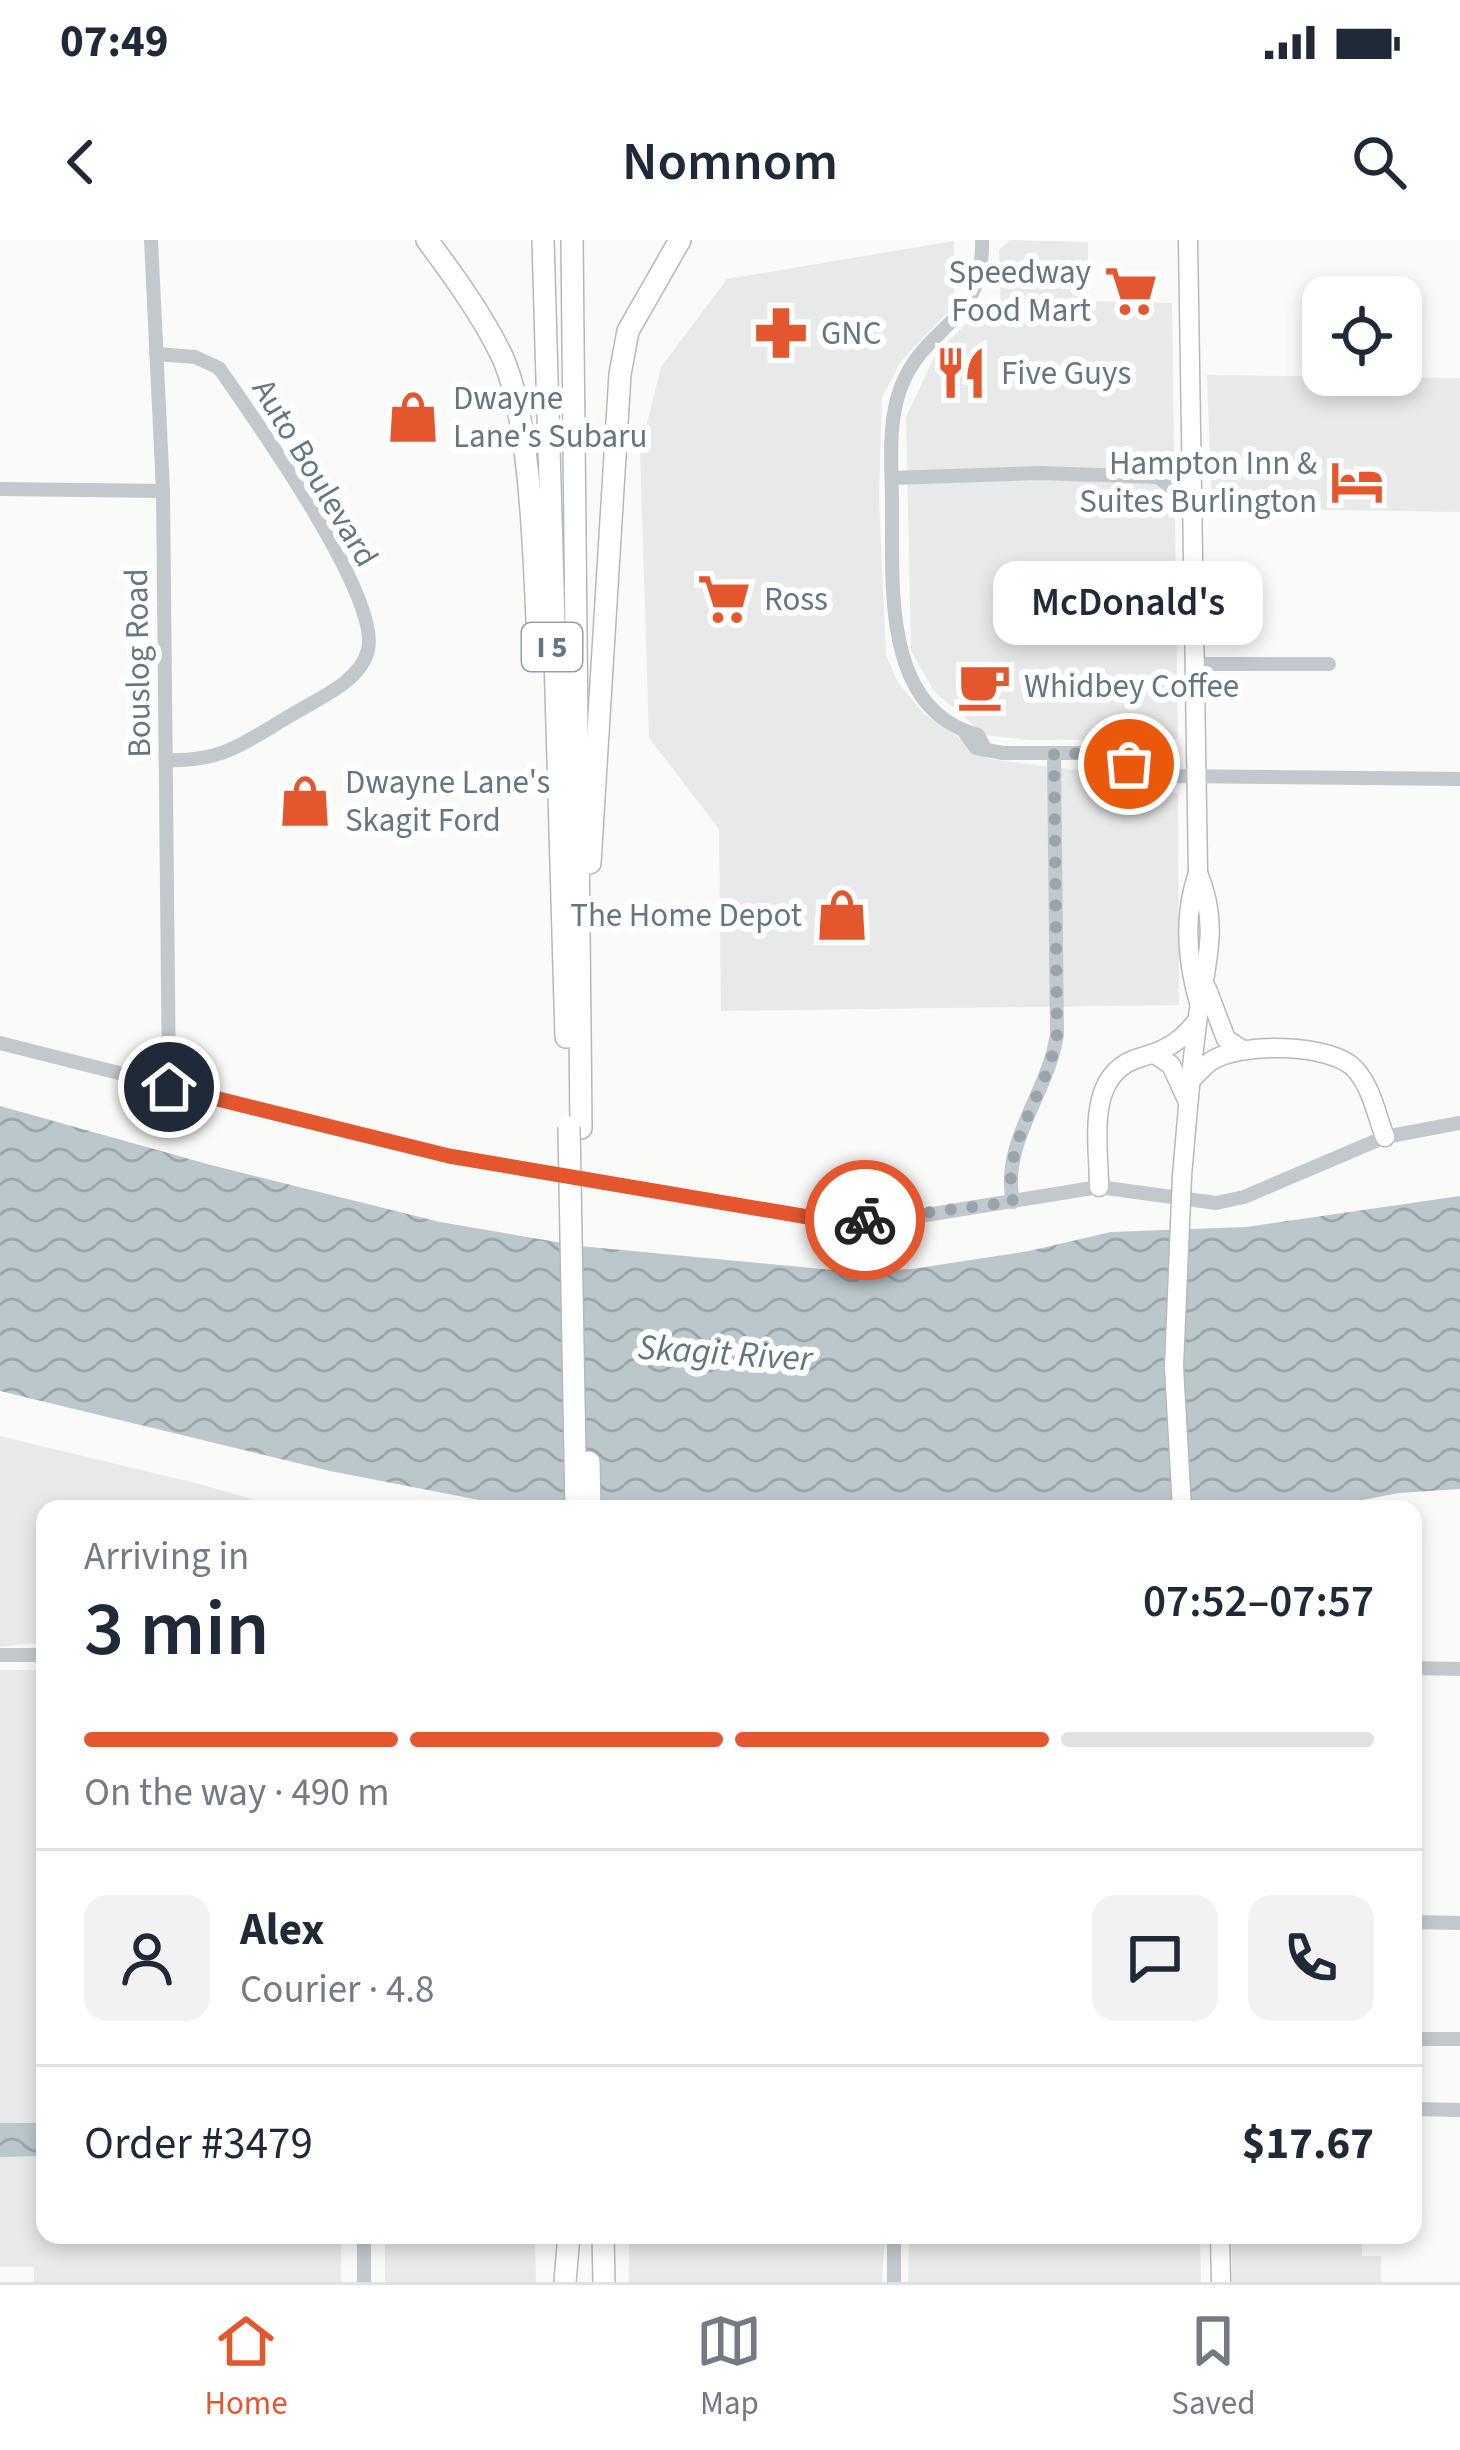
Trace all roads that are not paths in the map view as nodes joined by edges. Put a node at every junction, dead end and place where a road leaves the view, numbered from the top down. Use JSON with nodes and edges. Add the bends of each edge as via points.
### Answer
{"nodes":[{"id":1,"x":151,"y":240,"type":"edge"},
{"id":2,"x":542,"y":240,"type":"edge"},
{"id":3,"x":572,"y":240,"type":"edge"},
{"id":4,"x":982,"y":240,"type":"edge"},
{"id":5,"x":1188,"y":240,"type":"edge"},
{"id":6,"x":434,"y":246,"type":"edge"},
{"id":7,"x":672,"y":246,"type":"edge"},
{"id":8,"x":156,"y":354,"type":"junction"},
{"id":9,"x":1193,"y":473,"type":"junction"},
{"id":10,"x":1158,"y":477,"type":"junction"},
{"id":11,"x":892,"y":478,"type":"junction"},
{"id":12,"x":0,"y":489,"type":"edge"},
{"id":13,"x":163,"y":491,"type":"junction"},
{"id":14,"x":1194,"y":496,"type":"junction"},
{"id":15,"x":1194,"y":664,"type":"junction"},
{"id":16,"x":1329,"y":664,"type":"dead end"},
{"id":17,"x":1054,"y":754,"type":"junction"},
{"id":18,"x":167,"y":760,"type":"junction"},
{"id":19,"x":1198,"y":777,"type":"junction"},
{"id":20,"x":1460,"y":779,"type":"edge"},
{"id":21,"x":1198,"y":873,"type":"junction"},
{"id":22,"x":579,"y":977,"type":"junction"},
{"id":23,"x":1205,"y":985,"type":"junction"},
{"id":24,"x":1199,"y":1012,"type":"junction"},
{"id":25,"x":0,"y":1043,"type":"edge"},
{"id":26,"x":1243,"y":1050,"type":"junction"},
{"id":27,"x":566,"y":1053,"type":"junction"},
{"id":28,"x":1156,"y":1055,"type":"junction"},
{"id":29,"x":1191,"y":1080,"type":"junction"},
{"id":30,"x":169,"y":1087,"type":"junction"},
{"id":31,"x":1189,"y":1105,"type":"junction"},
{"id":32,"x":1460,"y":1123,"type":"edge"},
{"id":33,"x":575,"y":1128,"type":"junction"},
{"id":34,"x":1385,"y":1137,"type":"junction"},
{"id":35,"x":1099,"y":1187,"type":"junction"},
{"id":36,"x":1013,"y":1202,"type":"junction"},
{"id":37,"x":576,"y":1500,"type":"edge"},
{"id":38,"x":590,"y":1500,"type":"edge"},
{"id":39,"x":1181,"y":1500,"type":"edge"},
{"id":40,"x":0,"y":1655,"type":"edge"},
{"id":41,"x":36,"y":1655,"type":"edge"},
{"id":42,"x":1422,"y":1668,"type":"edge"},
{"id":43,"x":1460,"y":1669,"type":"edge"},
{"id":44,"x":1422,"y":1922,"type":"edge"},
{"id":45,"x":1460,"y":1923,"type":"edge"},
{"id":46,"x":1422,"y":2039,"type":"edge"},
{"id":47,"x":1460,"y":2039,"type":"edge"},
{"id":48,"x":1422,"y":2110,"type":"edge"},
{"id":49,"x":1460,"y":2110,"type":"edge"},
{"id":50,"x":364,"y":2244,"type":"edge"},
{"id":51,"x":572,"y":2244,"type":"edge"},
{"id":52,"x":590,"y":2244,"type":"edge"},
{"id":53,"x":603,"y":2244,"type":"edge"},
{"id":54,"x":894,"y":2244,"type":"edge"},
{"id":55,"x":1220,"y":2244,"type":"edge"},
{"id":56,"x":364,"y":2282,"type":"edge"},
{"id":57,"x":570,"y":2282,"type":"edge"},
{"id":58,"x":590,"y":2282,"type":"edge"},
{"id":59,"x":604,"y":2282,"type":"edge"},
{"id":60,"x":894,"y":2282,"type":"edge"},
{"id":61,"x":1221,"y":2282,"type":"edge"}],
"edges":[{"from":1,"to":8,"type":"street","name":"Bouslog Road"},
{"from":2,"to":27,"type":"highway","number":"I 5"},
{"from":3,"to":22,"type":"highway","number":"I 5"},
{"from":4,"to":11,"type":"street","via":[[976,291],[901,387]]},
{"from":5,"to":9,"type":"main road"},
{"from":6,"to":27,"type":"highway","via":[[503,359],[520,424]]},
{"from":7,"to":22,"type":"highway","via":[[628,331],[617,396]]},
{"from":8,"to":13,"type":"street","name":"Bouslog Road"},
{"from":8,"to":18,"type":"street","name":"Auto Boulevard","via":[[219,368],[333,546],[368,630],[361,666],[338,687],[217,758]]},
{"from":9,"to":10,"type":"street"},
{"from":9,"to":14,"type":"main road"},
{"from":10,"to":11,"type":"street"},
{"from":10,"to":14,"type":"street"},
{"from":11,"to":17,"type":"street","via":[[902,658],[928,704],[976,748]]},
{"from":12,"to":13,"type":"street"},
{"from":13,"to":18,"type":"street","name":"Bouslog Road"},
{"from":14,"to":15,"type":"main road"},
{"from":15,"to":16,"type":"street"},
{"from":15,"to":19,"type":"main road"},
{"from":17,"to":19,"type":"street","via":[[1091,753]]},
{"from":17,"to":36,"type":"street","via":[[1057,1034],[1011,1165]]},
{"from":18,"to":30,"type":"street","name":"Bouslog Road"},
{"from":19,"to":20,"type":"street"},
{"from":19,"to":21,"type":"main road"},
{"from":21,"to":23,"type":"main road","via":[[1209,898]]},
{"from":21,"to":24,"type":"main road","via":[[1189,899]]},
{"from":22,"to":33,"type":"highway","number":"I 5"},
{"from":23,"to":24,"type":"main road"},
{"from":23,"to":26,"type":"main road","via":[[1226,1039]]},
{"from":24,"to":28,"type":"main road","via":[[1184,1037]]},
{"from":24,"to":29,"type":"main road"},
{"from":25,"to":30,"type":"street"},
{"from":26,"to":29,"type":"main road","via":[[1213,1059]]},
{"from":26,"to":34,"type":"main road","via":[[1316,1050],[1347,1062],[1370,1094]]},
{"from":27,"to":33,"type":"highway","number":"I 5"},
{"from":28,"to":31,"type":"main road","via":[[1171,1065]]},
{"from":28,"to":35,"type":"main road","via":[[1122,1067],[1103,1090]]},
{"from":29,"to":31,"type":"main road"},
{"from":30,"to":36,"type":"street","via":[[449,1156],[808,1217],[882,1219]]},
{"from":31,"to":39,"type":"main road","bridge":true,"via":[[1174,1367]]},
{"from":32,"to":34,"type":"street"},
{"from":33,"to":37,"type":"highway","number":"I 5","bridge":true},
{"from":33,"to":38,"type":"highway","number":"I 5","bridge":true},
{"from":34,"to":35,"type":"street","via":[[1216,1203]]},
{"from":35,"to":36,"type":"street"},
{"from":40,"to":41,"type":"street"},
{"from":42,"to":43,"type":"street"},
{"from":44,"to":45,"type":"street"},
{"from":46,"to":47,"type":"street"},
{"from":48,"to":49,"type":"street"},
{"from":50,"to":56,"type":"street"},
{"from":51,"to":57,"type":"highway"},
{"from":52,"to":58,"type":"highway"},
{"from":53,"to":59,"type":"highway"},
{"from":54,"to":60,"type":"street"},
{"from":55,"to":61,"type":"main road"}]}
